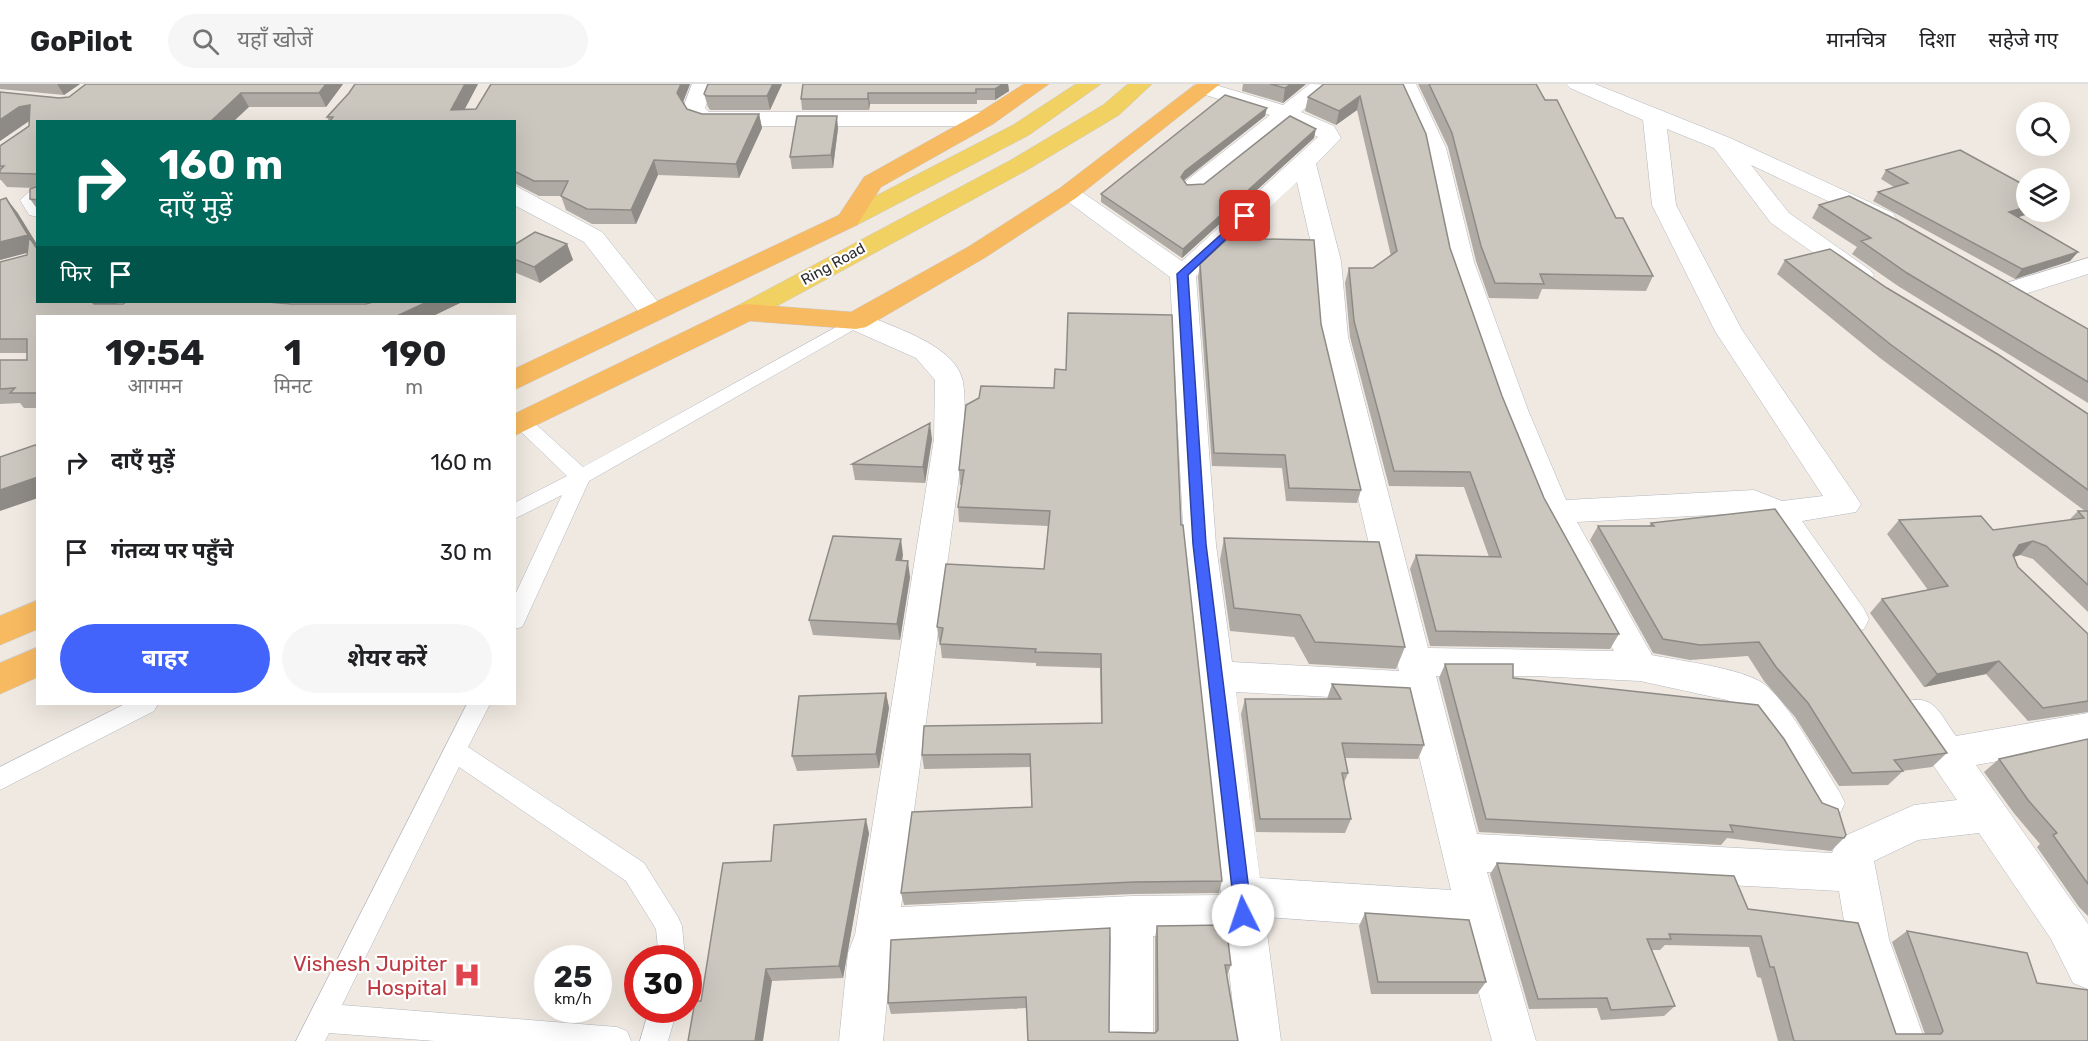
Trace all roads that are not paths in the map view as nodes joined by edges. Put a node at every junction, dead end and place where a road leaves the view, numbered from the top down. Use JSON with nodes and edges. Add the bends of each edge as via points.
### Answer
{"nodes":[{"id":1,"x":703,"y":84,"type":"edge"},
{"id":2,"x":1038,"y":84,"type":"edge"},
{"id":3,"x":1141,"y":84,"type":"edge"},
{"id":4,"x":1405,"y":84,"type":"edge"},
{"id":5,"x":1577,"y":84,"type":"edge"},
{"id":6,"x":1322,"y":85,"type":"edge"},
{"id":7,"x":1206,"y":86,"type":"edge"},
{"id":8,"x":1082,"y":91,"type":"edge"},
{"id":9,"x":1285,"y":113,"type":"junction"},
{"id":10,"x":1654,"y":117,"type":"junction"},
{"id":11,"x":986,"y":119,"type":"junction"},
{"id":12,"x":1722,"y":143,"type":"junction"},
{"id":13,"x":1304,"y":163,"type":"junction"},
{"id":14,"x":1194,"y":186,"type":"edge"},
{"id":15,"x":1068,"y":193,"type":"junction"},
{"id":16,"x":516,"y":194,"type":"edge"},
{"id":17,"x":848,"y":220,"type":"junction"},
{"id":18,"x":1910,"y":232,"type":"edge"},
{"id":19,"x":2088,"y":266,"type":"edge"},
{"id":20,"x":1183,"y":274,"type":"junction"},
{"id":21,"x":1879,"y":288,"type":"edge"},
{"id":22,"x":2041,"y":307,"type":"edge"},
{"id":23,"x":746,"y":312,"type":"junction"},
{"id":24,"x":653,"y":314,"type":"junction"},
{"id":25,"x":856,"y":321,"type":"junction"},
{"id":26,"x":516,"y":380,"type":"edge"},
{"id":27,"x":518,"y":424,"type":"edge"},
{"id":28,"x":581,"y":477,"type":"junction"},
{"id":29,"x":516,"y":511,"type":"edge"},
{"id":30,"x":1555,"y":512,"type":"junction"},
{"id":31,"x":1779,"y":513,"type":"junction"},
{"id":32,"x":36,"y":614,"type":"edge"},
{"id":33,"x":516,"y":617,"type":"edge"},
{"id":34,"x":0,"y":631,"type":"edge"},
{"id":35,"x":1868,"y":641,"type":"edge"},
{"id":36,"x":36,"y":662,"type":"edge"},
{"id":37,"x":1640,"y":667,"type":"junction"},
{"id":38,"x":1417,"y":675,"type":"junction"},
{"id":39,"x":1216,"y":676,"type":"junction"},
{"id":40,"x":0,"y":679,"type":"edge"},
{"id":41,"x":1901,"y":690,"type":"edge"},
{"id":42,"x":144,"y":705,"type":"edge"},
{"id":43,"x":478,"y":705,"type":"edge"},
{"id":44,"x":2088,"y":729,"type":"edge"},
{"id":45,"x":456,"y":752,"type":"junction"},
{"id":46,"x":1948,"y":754,"type":"junction"},
{"id":47,"x":0,"y":779,"type":"edge"},
{"id":48,"x":1825,"y":803,"type":"edge"},
{"id":49,"x":1986,"y":813,"type":"junction"},
{"id":50,"x":1461,"y":852,"type":"junction"},
{"id":51,"x":1856,"y":873,"type":"junction"},
{"id":52,"x":1243,"y":905,"type":"junction"},
{"id":53,"x":1477,"y":912,"type":"junction"},
{"id":54,"x":1132,"y":916,"type":"junction"},
{"id":55,"x":2077,"y":923,"type":"edge"},
{"id":56,"x":876,"y":935,"type":"junction"},
{"id":57,"x":671,"y":945,"type":"edge"},
{"id":58,"x":2088,"y":968,"type":"edge"},
{"id":59,"x":659,"y":1023,"type":"edge"},
{"id":60,"x":316,"y":1030,"type":"edge"},
{"id":61,"x":617,"y":1041,"type":"edge"},
{"id":62,"x":654,"y":1041,"type":"edge"},
{"id":63,"x":861,"y":1041,"type":"edge"},
{"id":64,"x":1131,"y":1041,"type":"edge"},
{"id":65,"x":1259,"y":1041,"type":"edge"},
{"id":66,"x":1514,"y":1041,"type":"edge"},
{"id":67,"x":1903,"y":1041,"type":"edge"}],
"edges":[{"from":1,"to":11,"type":"street","via":[[694,108],[705,118]]},
{"from":2,"to":11,"type":"highway"},
{"from":3,"to":23,"type":"main road","name":"Ring Road","via":[[1111,110],[1019,165]]},
{"from":4,"to":30,"type":"street","via":[[1435,148],[1461,262],[1513,410]]},
{"from":5,"to":10,"type":"street"},
{"from":6,"to":9,"type":"street"},
{"from":7,"to":9,"type":"street"},
{"from":7,"to":15,"type":"highway"},
{"from":8,"to":17,"type":"main road","name":"Ring Road","via":[[1021,130]]},
{"from":9,"to":13,"type":"street","via":[[1326,130],[1330,138]]},
{"from":9,"to":14,"type":"street"},
{"from":10,"to":12,"type":"street"},
{"from":10,"to":31,"type":"street","via":[[1664,205],[1729,332],[1845,504]]},
{"from":11,"to":17,"type":"highway","via":[[872,182]]},
{"from":12,"to":18,"type":"street"},
{"from":12,"to":21,"type":"street","via":[[1780,218]]},
{"from":13,"to":20,"type":"street"},
{"from":13,"to":38,"type":"street","via":[[1328,261],[1334,337]]},
{"from":15,"to":20,"type":"street"},
{"from":15,"to":25,"type":"highway","via":[[977,252]]},
{"from":16,"to":24,"type":"street","via":[[593,237]]},
{"from":17,"to":24,"type":"highway","name":"Ring Road"},
{"from":19,"to":22,"type":"street","via":[[2003,285]]},
{"from":20,"to":39,"type":"street","via":[[1200,544]]},
{"from":23,"to":25,"type":"highway"},
{"from":23,"to":27,"type":"highway","name":"Ring Road"},
{"from":24,"to":26,"type":"highway","name":"Ring Road"},
{"from":25,"to":28,"type":"lane"},
{"from":25,"to":56,"type":"street","via":[[926,352],[949,380],[949,439]]},
{"from":27,"to":28,"type":"lane"},
{"from":28,"to":29,"type":"lane"},
{"from":28,"to":33,"type":"lane"},
{"from":30,"to":31,"type":"street","via":[[1754,501]]},
{"from":30,"to":37,"type":"street"},
{"from":31,"to":35,"type":"street"},
{"from":32,"to":34,"type":"highway"},
{"from":36,"to":40,"type":"highway"},
{"from":37,"to":38,"type":"street","via":[[1534,662]]},
{"from":37,"to":48,"type":"street","via":[[1731,686],[1751,694]]},
{"from":38,"to":39,"type":"street"},
{"from":38,"to":50,"type":"street"},
{"from":39,"to":52,"type":"street"},
{"from":41,"to":46,"type":"street"},
{"from":42,"to":47,"type":"lane"},
{"from":43,"to":45,"type":"lane"},
{"from":44,"to":46,"type":"street"},
{"from":45,"to":57,"type":"lane","via":[[635,872],[669,926]]},
{"from":45,"to":60,"type":"lane"},
{"from":46,"to":49,"type":"street"},
{"from":49,"to":51,"type":"street","via":[[1914,823],[1852,852]]},
{"from":49,"to":55,"type":"street"},
{"from":50,"to":51,"type":"street"},
{"from":50,"to":53,"type":"street"},
{"from":51,"to":67,"type":"street","via":[[1868,939]]},
{"from":52,"to":53,"type":"street"},
{"from":52,"to":54,"type":"street"},
{"from":52,"to":65,"type":"street"},
{"from":53,"to":66,"type":"street"},
{"from":54,"to":56,"type":"street","via":[[895,928]]},
{"from":54,"to":64,"type":"street"},
{"from":55,"to":58,"type":"street"},
{"from":56,"to":63,"type":"street","via":[[869,953]]},
{"from":59,"to":62,"type":"lane"},
{"from":60,"to":61,"type":"lane"}]}
